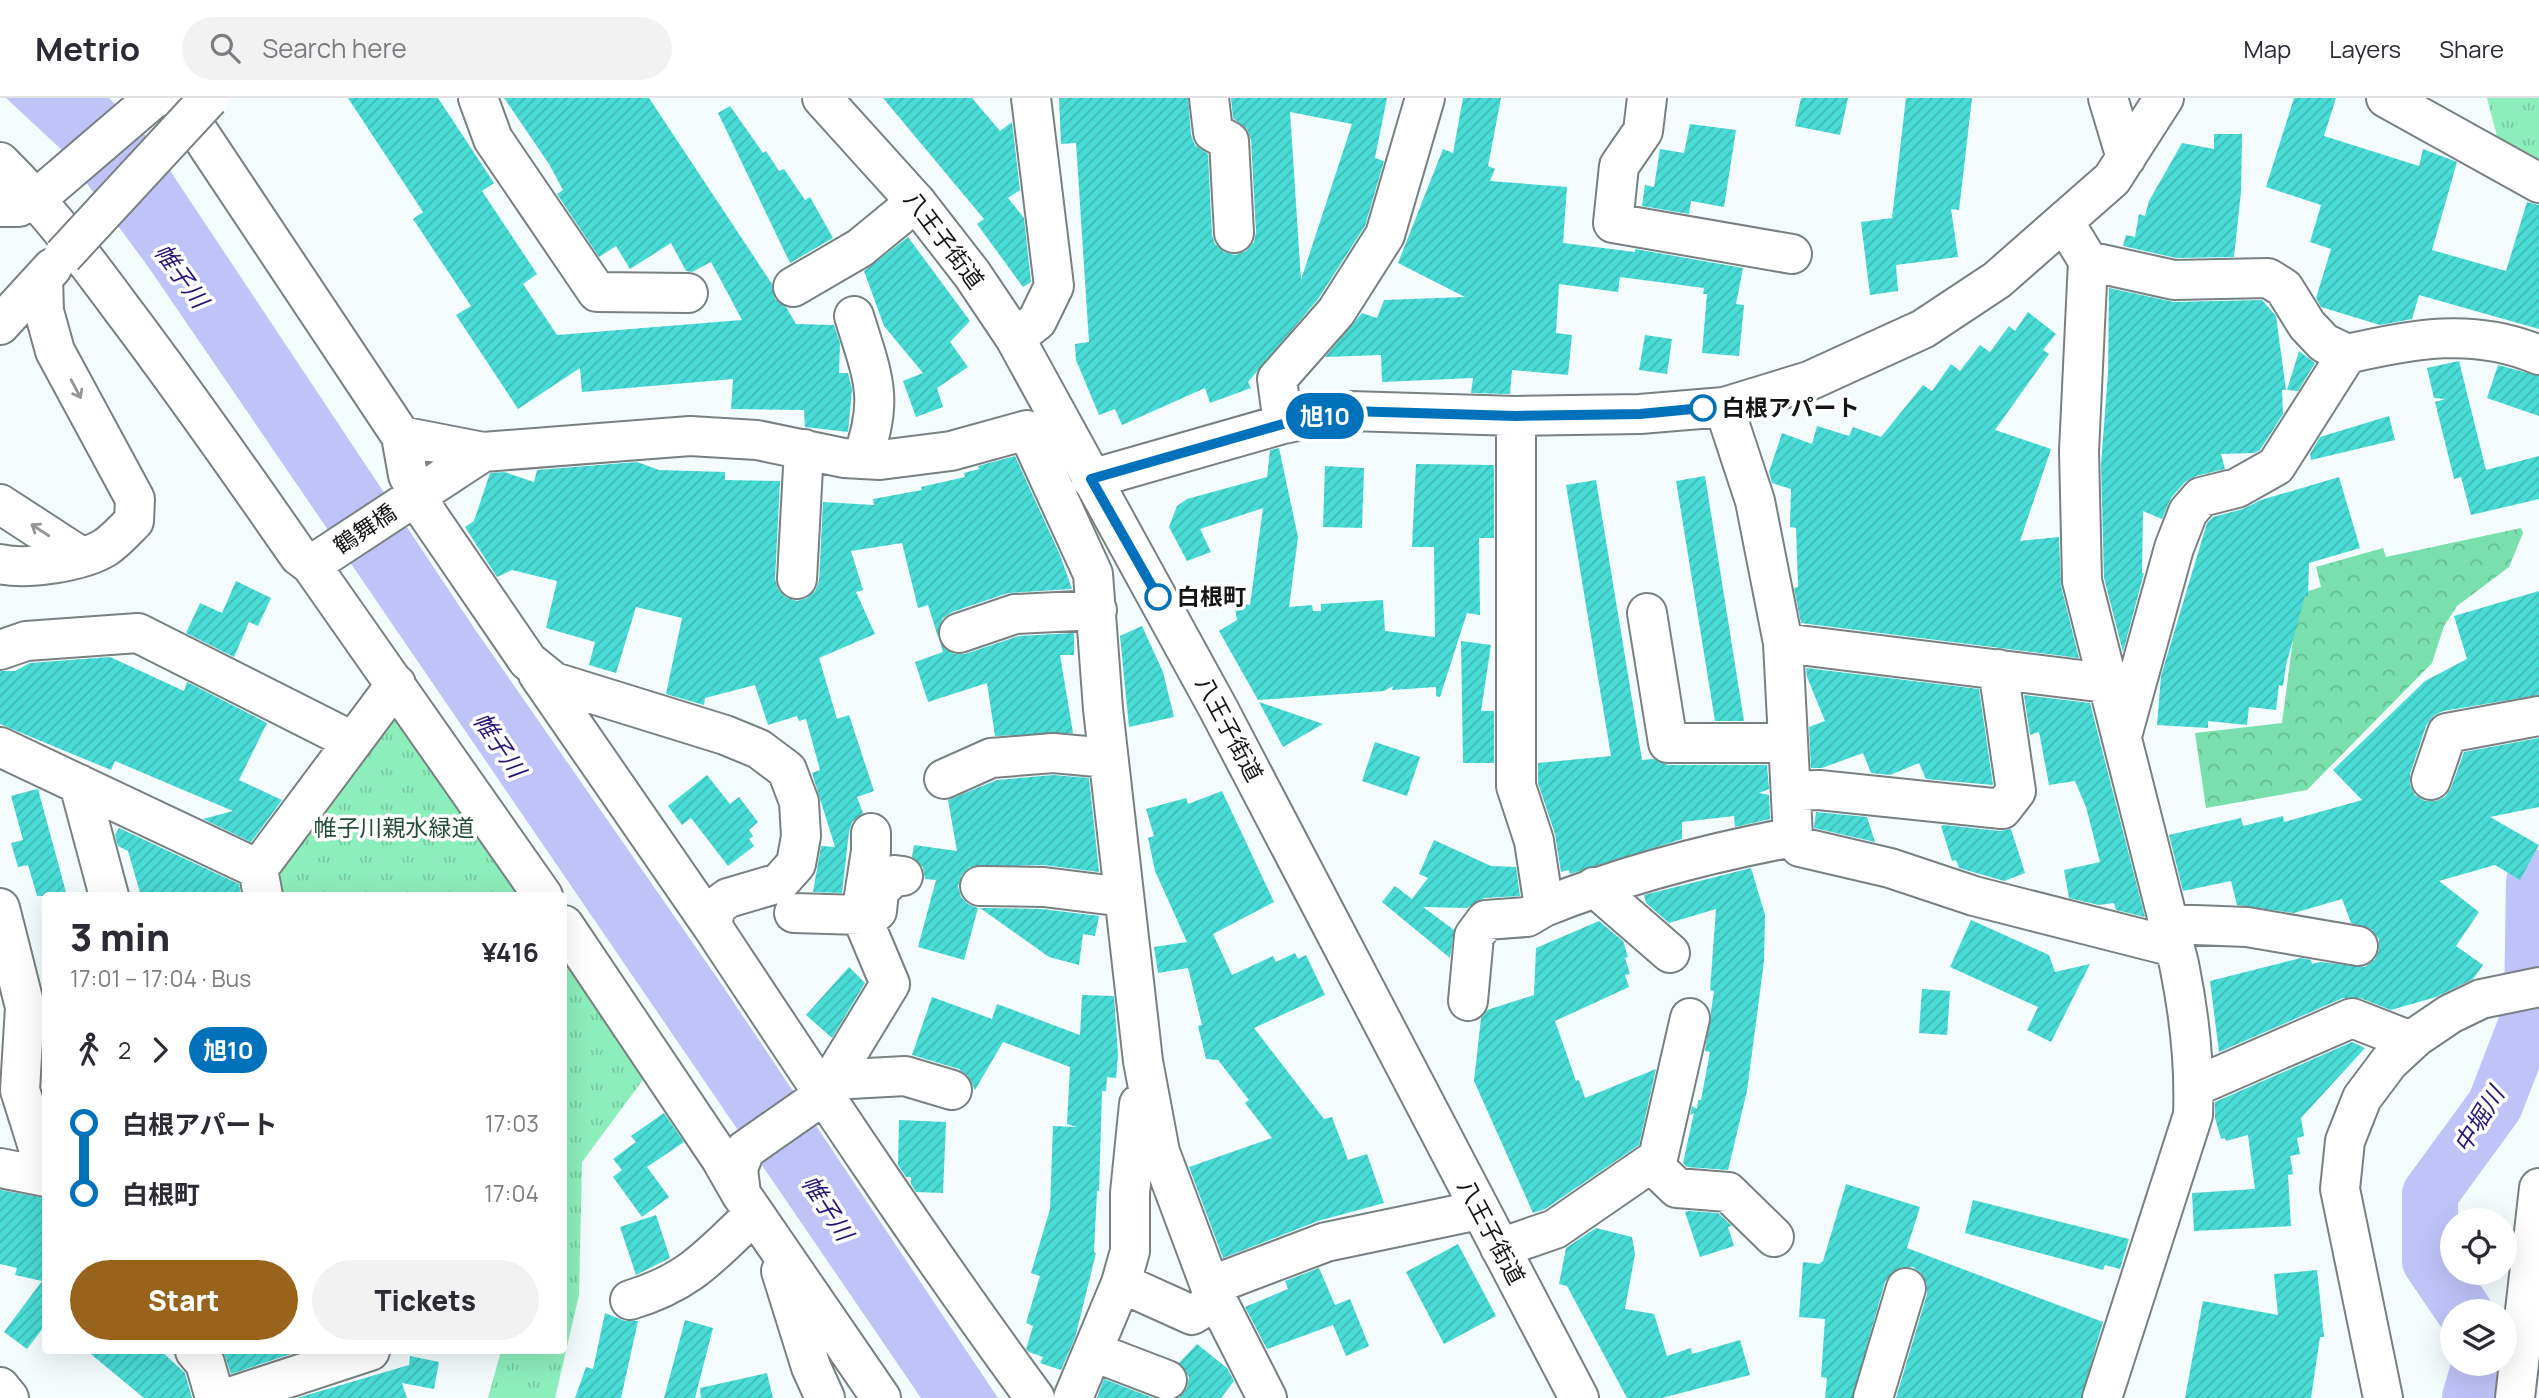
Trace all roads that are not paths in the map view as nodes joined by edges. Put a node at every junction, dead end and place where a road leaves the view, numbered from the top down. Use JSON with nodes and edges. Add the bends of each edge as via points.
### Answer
{"nodes":[{"id":1,"x":209,"y":98,"type":"edge"},
{"id":2,"x":478,"y":98,"type":"edge"},
{"id":3,"x":822,"y":98,"type":"edge"},
{"id":4,"x":1031,"y":98,"type":"edge"},
{"id":5,"x":1209,"y":98,"type":"edge"},
{"id":6,"x":1425,"y":98,"type":"edge"},
{"id":7,"x":1647,"y":98,"type":"edge"},
{"id":8,"x":2108,"y":98,"type":"edge"},
{"id":9,"x":2164,"y":98,"type":"edge"},
{"id":10,"x":2386,"y":98,"type":"edge"},
{"id":11,"x":157,"y":102,"type":"edge"},
{"id":12,"x":2126,"y":158,"type":"junction"},
{"id":13,"x":0,"y":162,"type":"edge"},
{"id":14,"x":2539,"y":183,"type":"edge"},
{"id":15,"x":28,"y":197,"type":"edge"},
{"id":16,"x":916,"y":202,"type":"junction"},
{"id":17,"x":2066,"y":223,"type":"junction"},
{"id":18,"x":1234,"y":233,"type":"dead end"},
{"id":19,"x":1792,"y":254,"type":"dead end"},
{"id":20,"x":2088,"y":261,"type":"junction"},
{"id":21,"x":53,"y":267,"type":"junction"},
{"id":22,"x":793,"y":287,"type":"dead end"},
{"id":23,"x":688,"y":293,"type":"dead end"},
{"id":24,"x":855,"y":316,"type":"dead end"},
{"id":25,"x":0,"y":327,"type":"edge"},
{"id":26,"x":1015,"y":338,"type":"junction"},
{"id":27,"x":55,"y":351,"type":"junction"},
{"id":28,"x":2347,"y":354,"type":"junction"},
{"id":29,"x":2539,"y":355,"type":"edge"},
{"id":30,"x":1724,"y":407,"type":"junction"},
{"id":31,"x":1516,"y":416,"type":"junction"},
{"id":32,"x":1283,"y":424,"type":"junction"},
{"id":33,"x":401,"y":436,"type":"junction"},
{"id":34,"x":804,"y":449,"type":"junction"},
{"id":35,"x":483,"y":452,"type":"junction"},
{"id":36,"x":862,"y":459,"type":"junction"},
{"id":37,"x":1091,"y":479,"type":"junction"},
{"id":38,"x":412,"y":497,"type":"junction"},
{"id":39,"x":0,"y":504,"type":"edge"},
{"id":40,"x":1133,"y":553,"type":"junction"},
{"id":41,"x":80,"y":556,"type":"junction"},
{"id":42,"x":317,"y":561,"type":"junction"},
{"id":43,"x":0,"y":564,"type":"edge"},
{"id":44,"x":797,"y":579,"type":"dead end"},
{"id":45,"x":1095,"y":592,"type":"junction"},
{"id":46,"x":1647,"y":613,"type":"dead end"},
{"id":47,"x":959,"y":633,"type":"dead end"},
{"id":48,"x":1783,"y":643,"type":"junction"},
{"id":49,"x":0,"y":650,"type":"edge"},
{"id":50,"x":528,"y":661,"type":"junction"},
{"id":51,"x":1998,"y":669,"type":"junction"},
{"id":52,"x":2106,"y":683,"type":"junction"},
{"id":53,"x":396,"y":684,"type":"junction"},
{"id":54,"x":2539,"y":716,"type":"edge"},
{"id":55,"x":2122,"y":736,"type":"junction"},
{"id":56,"x":352,"y":741,"type":"junction"},
{"id":57,"x":1788,"y":743,"type":"junction"},
{"id":58,"x":0,"y":747,"type":"edge"},
{"id":59,"x":1108,"y":758,"type":"junction"},
{"id":60,"x":944,"y":779,"type":"dead end"},
{"id":61,"x":2431,"y":780,"type":"dead end"},
{"id":62,"x":79,"y":785,"type":"junction"},
{"id":63,"x":1793,"y":791,"type":"junction"},
{"id":64,"x":871,"y":833,"type":"dead end"},
{"id":65,"x":1793,"y":837,"type":"junction"},
{"id":66,"x":903,"y":876,"type":"dead end"},
{"id":67,"x":260,"y":882,"type":"edge"},
{"id":68,"x":980,"y":886,"type":"dead end"},
{"id":69,"x":1594,"y":887,"type":"junction"},
{"id":70,"x":108,"y":892,"type":"edge"},
{"id":71,"x":540,"y":892,"type":"edge"},
{"id":72,"x":1124,"y":897,"type":"junction"},
{"id":73,"x":1544,"y":907,"type":"junction"},
{"id":74,"x":0,"y":908,"type":"edge"},
{"id":75,"x":794,"y":912,"type":"dead end"},
{"id":76,"x":861,"y":915,"type":"junction"},
{"id":77,"x":712,"y":926,"type":"junction"},
{"id":78,"x":567,"y":929,"type":"edge"},
{"id":79,"x":2172,"y":935,"type":"junction"},
{"id":80,"x":2358,"y":946,"type":"dead end"},
{"id":81,"x":1670,"y":953,"type":"dead end"},
{"id":82,"x":2528,"y":989,"type":"edge"},
{"id":83,"x":1468,"y":1000,"type":"dead end"},
{"id":84,"x":1690,"y":1018,"type":"dead end"},
{"id":85,"x":2411,"y":1041,"type":"junction"},
{"id":86,"x":1143,"y":1061,"type":"junction"},
{"id":87,"x":2194,"y":1087,"type":"junction"},
{"id":88,"x":952,"y":1090,"type":"dead end"},
{"id":89,"x":823,"y":1091,"type":"junction"},
{"id":90,"x":42,"y":1162,"type":"edge"},
{"id":91,"x":1651,"y":1163,"type":"junction"},
{"id":92,"x":0,"y":1168,"type":"edge"},
{"id":93,"x":42,"y":1174,"type":"edge"},
{"id":94,"x":2539,"y":1188,"type":"edge"},
{"id":95,"x":754,"y":1209,"type":"junction"},
{"id":96,"x":1479,"y":1210,"type":"junction"},
{"id":97,"x":1774,"y":1237,"type":"dead end"},
{"id":98,"x":1500,"y":1248,"type":"junction"},
{"id":99,"x":1121,"y":1283,"type":"junction"},
{"id":100,"x":696,"y":1285,"type":"dead end"},
{"id":101,"x":1906,"y":1288,"type":"dead end"},
{"id":102,"x":1214,"y":1293,"type":"junction"},
{"id":103,"x":630,"y":1300,"type":"dead end"},
{"id":104,"x":1094,"y":1352,"type":"junction"},
{"id":105,"x":198,"y":1354,"type":"edge"},
{"id":106,"x":361,"y":1354,"type":"edge"},
{"id":107,"x":1167,"y":1380,"type":"dead end"},
{"id":108,"x":0,"y":1387,"type":"edge"},
{"id":109,"x":9,"y":1398,"type":"edge"},
{"id":110,"x":215,"y":1398,"type":"edge"},
{"id":111,"x":228,"y":1398,"type":"edge"},
{"id":112,"x":825,"y":1398,"type":"edge"},
{"id":113,"x":881,"y":1398,"type":"edge"},
{"id":114,"x":1035,"y":1398,"type":"edge"},
{"id":115,"x":1073,"y":1398,"type":"edge"},
{"id":116,"x":1267,"y":1398,"type":"edge"},
{"id":117,"x":1579,"y":1398,"type":"edge"},
{"id":118,"x":1873,"y":1398,"type":"edge"},
{"id":119,"x":2102,"y":1398,"type":"edge"},
{"id":120,"x":2383,"y":1398,"type":"edge"},
{"id":121,"x":2515,"y":1398,"type":"edge"}],
"edges":[{"from":1,"to":21,"type":"main road","bridge":true},
{"from":2,"to":23,"type":"main road","via":[[492,139],[597,292]]},
{"from":3,"to":16,"type":"main road","name":"八王子街道"},
{"from":4,"to":26,"type":"main road","via":[[1054,286],[1037,321]]},
{"from":5,"to":18,"type":"main road","via":[[1213,132],[1229,141]]},
{"from":6,"to":32,"type":"main road","via":[[1385,235],[1336,312],[1277,379]]},
{"from":7,"to":19,"type":"main road","via":[[1643,131],[1619,166],[1613,223]]},
{"from":8,"to":12,"type":"main road"},
{"from":9,"to":12,"type":"main road"},
{"from":10,"to":14,"type":"main road"},
{"from":11,"to":15,"type":"main road"},
{"from":11,"to":33,"type":"main road"},
{"from":12,"to":17,"type":"main road","via":[[2112,179]]},
{"from":13,"to":15,"type":"main road"},
{"from":15,"to":42,"type":"main road","via":[[180,384],[299,556]]},
{"from":16,"to":22,"type":"main road","via":[[860,248]]},
{"from":16,"to":26,"type":"main road","name":"八王子街道"},
{"from":17,"to":20,"type":"main road"},
{"from":17,"to":30,"type":"main road","via":[[1997,280],[1923,329],[1809,381]]},
{"from":20,"to":28,"type":"main road","via":[[2174,280],[2268,278],[2284,288],[2306,325],[2324,343]]},
{"from":20,"to":52,"type":"main road","via":[[2079,533],[2082,581]]},
{"from":21,"to":25,"type":"main road"},
{"from":21,"to":27,"type":"main road","via":[[44,311]]},
{"from":24,"to":36,"type":"main road","via":[[875,384],[876,416]]},
{"from":25,"to":27,"type":"main road","via":[[33,334]]},
{"from":26,"to":37,"type":"main road","name":"八王子街道"},
{"from":27,"to":41,"type":"main road","one_way":true,"via":[[135,499],[134,522],[104,548]]},
{"from":28,"to":29,"type":"main road","via":[[2416,338],[2484,340]]},
{"from":28,"to":55,"type":"main road","via":[[2276,466],[2237,488],[2201,497],[2188,512]]},
{"from":30,"to":31,"type":"main road"},
{"from":30,"to":48,"type":"main road","via":[[1755,502]]},
{"from":31,"to":32,"type":"main road","via":[[1349,411]]},
{"from":31,"to":73,"type":"main road","via":[[1516,786],[1534,841]]},
{"from":32,"to":37,"type":"main road"},
{"from":33,"to":35,"type":"main road"},
{"from":33,"to":38,"type":"main road"},
{"from":34,"to":35,"type":"main road","via":[[757,440],[690,436]]},
{"from":34,"to":36,"type":"main road"},
{"from":34,"to":44,"type":"main road"},
{"from":35,"to":38,"type":"main road","name":"鶴舞橋"},
{"from":36,"to":45,"type":"main road","via":[[951,451],[1027,430]]},
{"from":37,"to":40,"type":"main road","name":"八王子街道"},
{"from":38,"to":42,"type":"main road","name":"鶴舞橋"},
{"from":38,"to":50,"type":"main road"},
{"from":41,"to":39,"type":"main road","one_way":true},
{"from":40,"to":45,"type":"main road"},
{"from":40,"to":96,"type":"main road","name":"八王子街道"},
{"from":41,"to":43,"type":"main road","via":[[39,566]]},
{"from":42,"to":53,"type":"main road"},
{"from":45,"to":47,"type":"main road"},
{"from":45,"to":59,"type":"main road"},
{"from":46,"to":57,"type":"main road","via":[[1668,743]]},
{"from":48,"to":51,"type":"main road"},
{"from":48,"to":57,"type":"main road"},
{"from":49,"to":56,"type":"main road","via":[[26,641],[138,633]]},
{"from":50,"to":77,"type":"main road","via":[[556,695]]},
{"from":50,"to":77,"type":"main road","via":[[554,682],[760,749],[787,770],[799,802],[801,836],[796,864],[779,883],[728,898],[716,907]]},
{"from":51,"to":52,"type":"main road"},
{"from":51,"to":63,"type":"main road","via":[[2017,791],[2002,809]]},
{"from":52,"to":55,"type":"main road"},
{"from":53,"to":56,"type":"main road"},
{"from":53,"to":71,"type":"main road"},
{"from":54,"to":61,"type":"main road","via":[[2447,733]]},
{"from":55,"to":79,"type":"main road"},
{"from":56,"to":67,"type":"main road"},
{"from":57,"to":63,"type":"main road"},
{"from":58,"to":62,"type":"main road"},
{"from":59,"to":60,"type":"main road","via":[[1053,753],[991,758]]},
{"from":59,"to":72,"type":"main road"},
{"from":62,"to":67,"type":"main road"},
{"from":62,"to":70,"type":"main road"},
{"from":63,"to":65,"type":"main road"},
{"from":64,"to":76,"type":"main road"},
{"from":65,"to":69,"type":"main road","via":[[1725,850]]},
{"from":65,"to":79,"type":"main road","via":[[1800,848],[1890,868],[1974,896]]},
{"from":66,"to":76,"type":"main road","via":[[895,874],[879,891],[877,911]]},
{"from":68,"to":72,"type":"main road","via":[[1044,887]]},
{"from":69,"to":73,"type":"main road"},
{"from":69,"to":81,"type":"main road"},
{"from":72,"to":86,"type":"main road"},
{"from":73,"to":83,"type":"main road","via":[[1527,917],[1486,920],[1474,936]]},
{"from":74,"to":90,"type":"main road","via":[[25,1007],[20,1090]]},
{"from":75,"to":76,"type":"main road"},
{"from":76,"to":89,"type":"main road","via":[[890,984]]},
{"from":77,"to":89,"type":"main road"},
{"from":78,"to":95,"type":"main road"},
{"from":79,"to":80,"type":"main road","via":[[2248,927]]},
{"from":79,"to":87,"type":"main road","via":[[2185,992]]},
{"from":82,"to":85,"type":"main road","via":[[2481,999]]},
{"from":84,"to":91,"type":"main road","via":[[1658,1158]]},
{"from":85,"to":87,"type":"main road","via":[[2352,1018]]},
{"from":85,"to":120,"type":"main road","via":[[2362,1098],[2345,1142],[2340,1189]]},
{"from":86,"to":99,"type":"main road","via":[[1130,1193],[1130,1251]]},
{"from":86,"to":102,"type":"main road","via":[[1160,1152]]},
{"from":87,"to":119,"type":"main road","via":[[2193,1115]]},
{"from":88,"to":89,"type":"main road","via":[[905,1076]]},
{"from":89,"to":95,"type":"main road","via":[[745,1150]]},
{"from":89,"to":114,"type":"main road"},
{"from":91,"to":97,"type":"main road","via":[[1677,1188],[1728,1192]]},
{"from":91,"to":98,"type":"main road","via":[[1555,1229]]},
{"from":92,"to":93,"type":"main road"},
{"from":94,"to":121,"type":"main road"},
{"from":95,"to":100,"type":"main road","via":[[714,1281]]},
{"from":95,"to":103,"type":"main road","via":[[695,1270],[665,1290]]},
{"from":95,"to":112,"type":"main road"},
{"from":95,"to":113,"type":"main road"},
{"from":96,"to":98,"type":"main road","name":"八王子街道"},
{"from":96,"to":102,"type":"main road","via":[[1326,1242]]},
{"from":98,"to":117,"type":"main road","name":"八王子街道"},
{"from":99,"to":102,"type":"main road","via":[[1192,1315]]},
{"from":99,"to":104,"type":"main road"},
{"from":101,"to":118,"type":"main road"},
{"from":102,"to":116,"type":"main road"},
{"from":104,"to":107,"type":"main road"},
{"from":104,"to":115,"type":"main road"},
{"from":105,"to":110,"type":"main road","via":[[205,1363]]},
{"from":106,"to":111,"type":"main road"},
{"from":108,"to":109,"type":"main road"}]}
